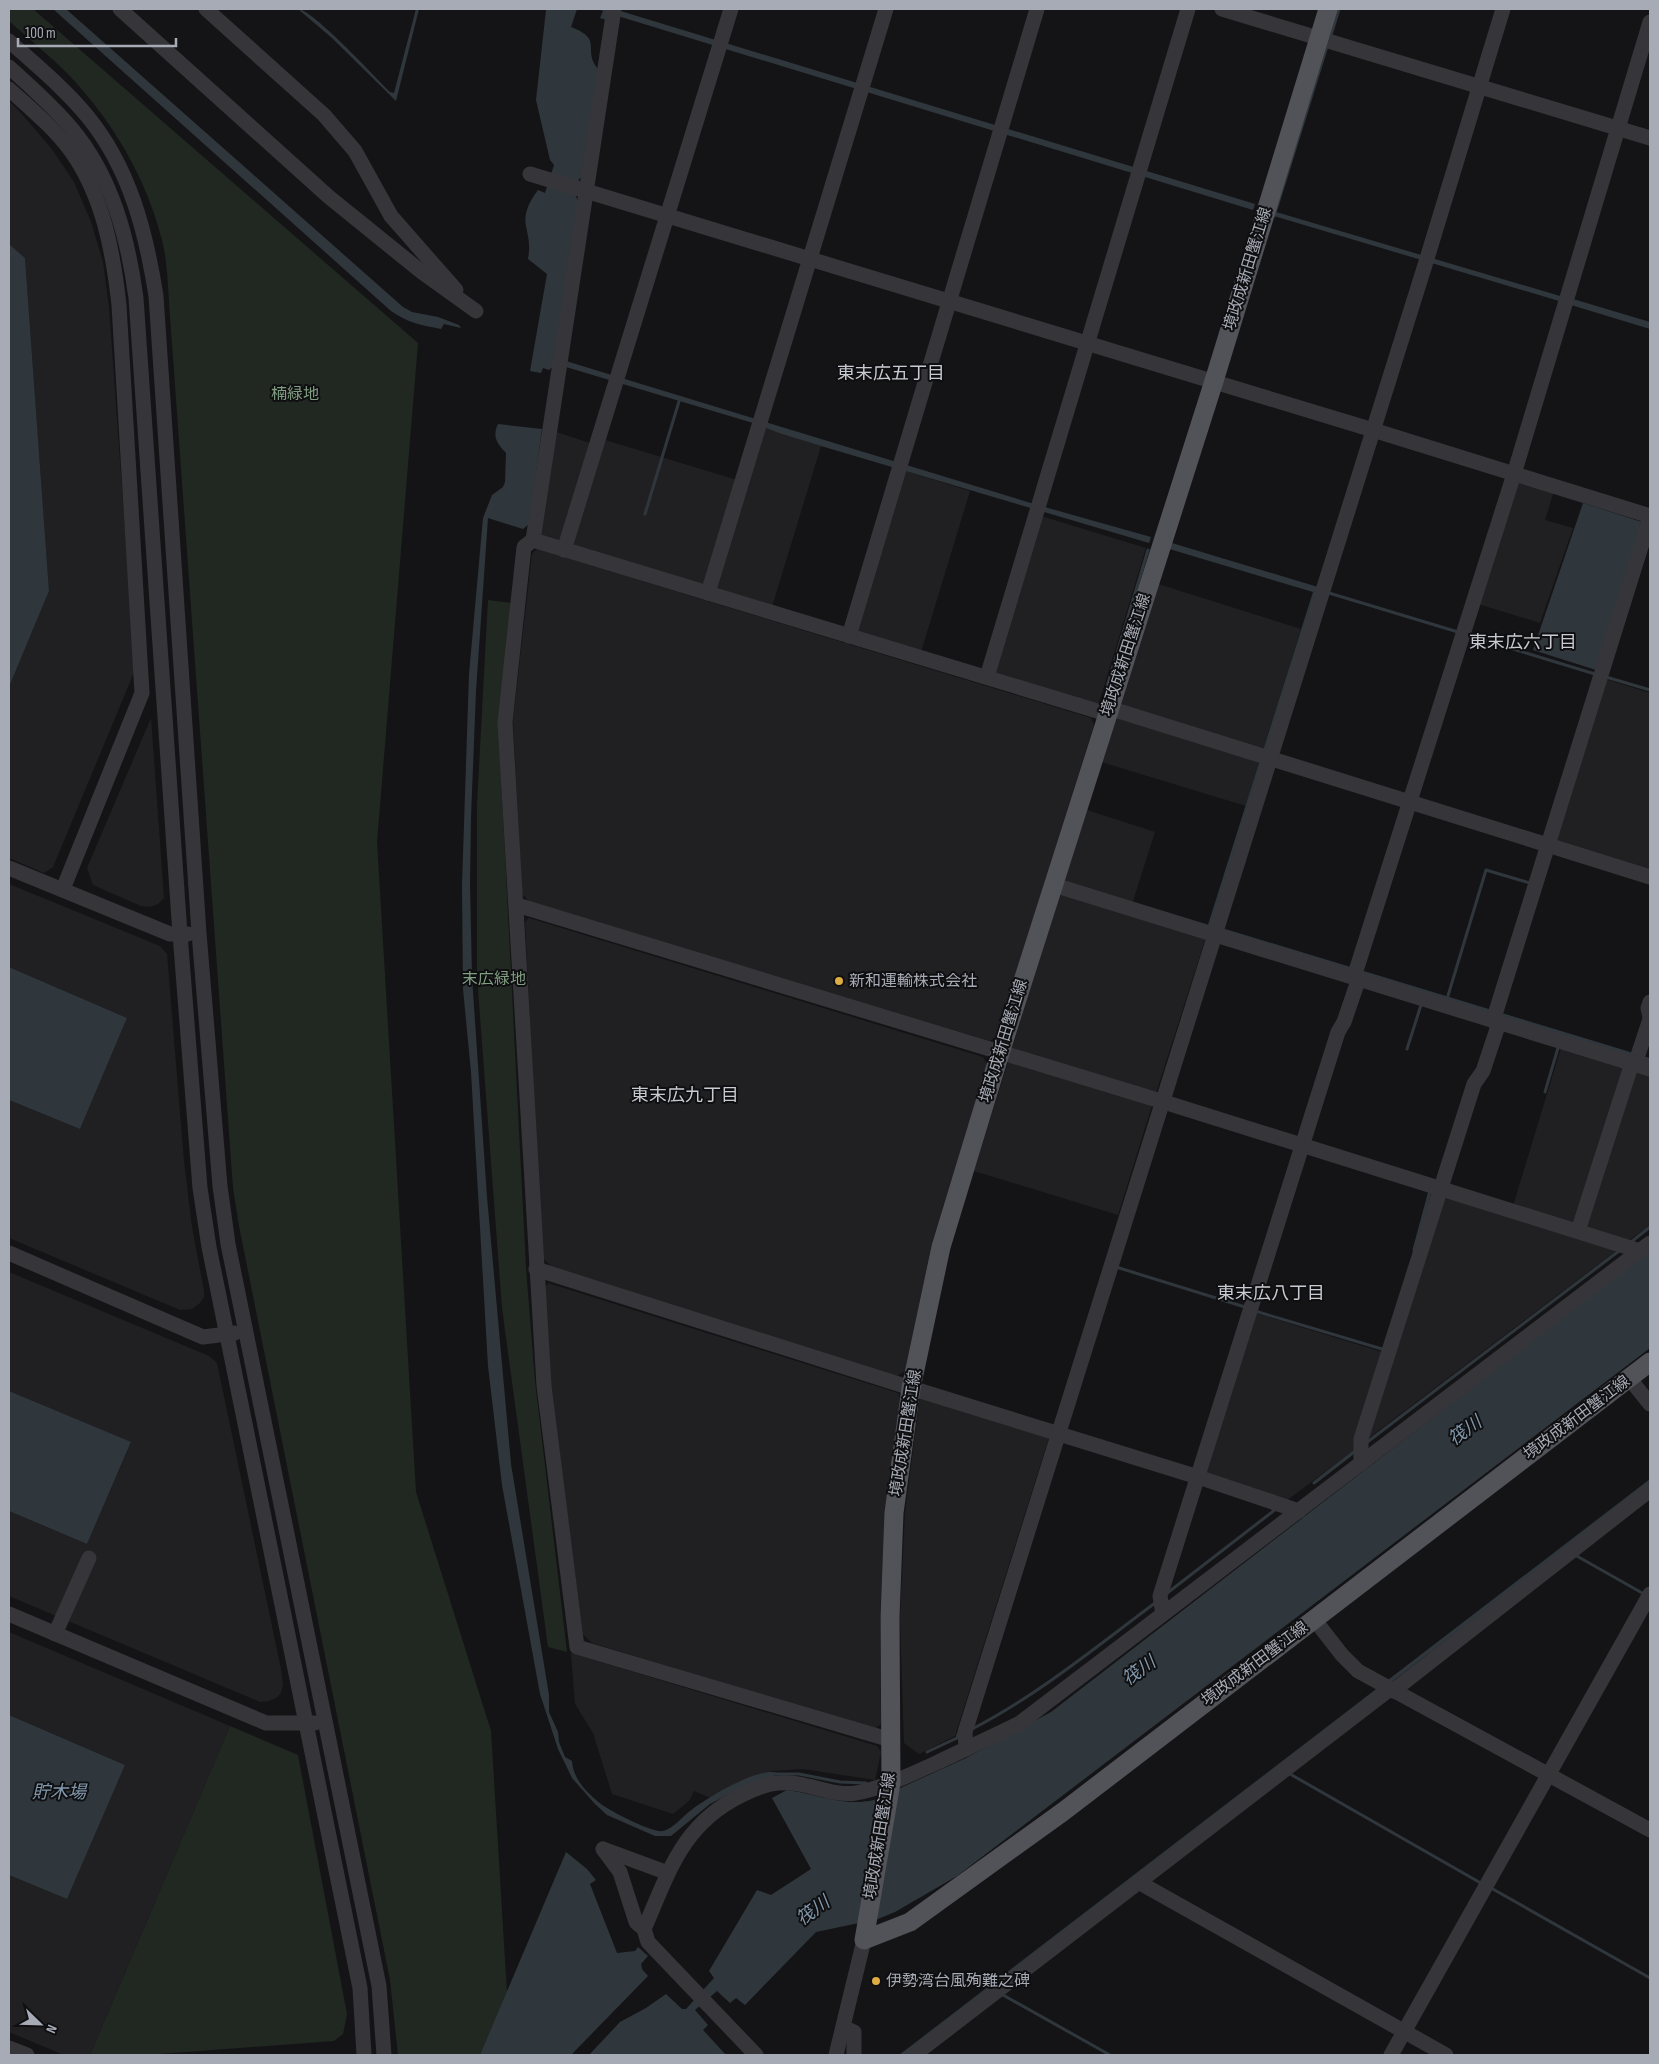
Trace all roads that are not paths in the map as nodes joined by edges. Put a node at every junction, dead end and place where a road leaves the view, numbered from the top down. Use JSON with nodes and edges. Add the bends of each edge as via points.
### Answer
{"nodes":[{"id":1,"x":120,"y":9,"type":"edge"},
{"id":2,"x":206,"y":9,"type":"edge"},
{"id":3,"x":731,"y":9,"type":"edge"},
{"id":4,"x":886,"y":9,"type":"edge"},
{"id":5,"x":1037,"y":9,"type":"edge"},
{"id":6,"x":1188,"y":9,"type":"edge"},
{"id":7,"x":1222,"y":9,"type":"edge"},
{"id":8,"x":1328,"y":9,"type":"edge"},
{"id":9,"x":1503,"y":9,"type":"edge"},
{"id":10,"x":614,"y":13,"type":"edge"},
{"id":11,"x":1650,"y":22,"type":"edge"},
{"id":12,"x":1319,"y":37,"type":"junction"},
{"id":13,"x":9,"y":41,"type":"edge"},
{"id":14,"x":9,"y":68,"type":"edge"},
{"id":15,"x":1480,"y":86,"type":"junction"},
{"id":16,"x":9,"y":89,"type":"edge"},
{"id":17,"x":1618,"y":129,"type":"junction"},
{"id":18,"x":1650,"y":138,"type":"edge"},
{"id":19,"x":534,"y":175,"type":"dead end"},
{"id":20,"x":583,"y":190,"type":"junction"},
{"id":21,"x":668,"y":216,"type":"junction"},
{"id":22,"x":811,"y":259,"type":"junction"},
{"id":23,"x":949,"y":302,"type":"junction"},
{"id":24,"x":1087,"y":344,"type":"junction"},
{"id":25,"x":1214,"y":382,"type":"junction"},
{"id":26,"x":1373,"y":430,"type":"junction"},
{"id":27,"x":1514,"y":474,"type":"junction"},
{"id":28,"x":1650,"y":517,"type":"edge"},
{"id":29,"x":533,"y":540,"type":"junction"},
{"id":30,"x":564,"y":550,"type":"junction"},
{"id":31,"x":708,"y":593,"type":"junction"},
{"id":32,"x":849,"y":636,"type":"junction"},
{"id":33,"x":987,"y":677,"type":"junction"},
{"id":34,"x":1108,"y":711,"type":"junction"},
{"id":35,"x":1266,"y":758,"type":"junction"},
{"id":36,"x":1409,"y":801,"type":"junction"},
{"id":37,"x":1548,"y":846,"type":"junction"},
{"id":38,"x":9,"y":868,"type":"edge"},
{"id":39,"x":1650,"y":877,"type":"edge"},
{"id":40,"x":1054,"y":885,"type":"junction"},
{"id":41,"x":63,"y":889,"type":"junction"},
{"id":42,"x":517,"y":906,"type":"junction"},
{"id":43,"x":200,"y":933,"type":"junction"},
{"id":44,"x":180,"y":934,"type":"junction"},
{"id":45,"x":1215,"y":935,"type":"junction"},
{"id":46,"x":1356,"y":974,"type":"junction"},
{"id":47,"x":1650,"y":1002,"type":"edge"},
{"id":48,"x":1496,"y":1018,"type":"junction"},
{"id":49,"x":1650,"y":1018,"type":"edge"},
{"id":50,"x":1000,"y":1052,"type":"junction"},
{"id":51,"x":1636,"y":1060,"type":"junction"},
{"id":52,"x":1650,"y":1069,"type":"edge"},
{"id":53,"x":1164,"y":1102,"type":"junction"},
{"id":54,"x":1302,"y":1146,"type":"junction"},
{"id":55,"x":1440,"y":1188,"type":"junction"},
{"id":56,"x":1578,"y":1231,"type":"junction"},
{"id":57,"x":1645,"y":1247,"type":"edge"},
{"id":58,"x":9,"y":1253,"type":"edge"},
{"id":59,"x":536,"y":1269,"type":"junction"},
{"id":60,"x":246,"y":1332,"type":"junction"},
{"id":61,"x":226,"y":1334,"type":"junction"},
{"id":62,"x":1650,"y":1362,"type":"edge"},
{"id":63,"x":1629,"y":1378,"type":"junction"},
{"id":64,"x":911,"y":1388,"type":"junction"},
{"id":65,"x":1650,"y":1404,"type":"edge"},
{"id":66,"x":1059,"y":1433,"type":"junction"},
{"id":67,"x":1362,"y":1464,"type":"junction"},
{"id":68,"x":1198,"y":1477,"type":"junction"},
{"id":69,"x":1650,"y":1490,"type":"edge"},
{"id":70,"x":1300,"y":1511,"type":"junction"},
{"id":71,"x":89,"y":1558,"type":"dead end"},
{"id":72,"x":1650,"y":1594,"type":"edge"},
{"id":73,"x":9,"y":1614,"type":"edge"},
{"id":74,"x":1163,"y":1614,"type":"junction"},
{"id":75,"x":1314,"y":1619,"type":"junction"},
{"id":76,"x":55,"y":1634,"type":"junction"},
{"id":77,"x":1388,"y":1688,"type":"junction"},
{"id":78,"x":305,"y":1723,"type":"junction"},
{"id":79,"x":325,"y":1723,"type":"junction"},
{"id":80,"x":891,"y":1740,"type":"junction"},
{"id":81,"x":966,"y":1749,"type":"junction"},
{"id":82,"x":1549,"y":1775,"type":"junction"},
{"id":83,"x":891,"y":1783,"type":"junction"},
{"id":84,"x":1650,"y":1830,"type":"edge"},
{"id":85,"x":668,"y":1873,"type":"junction"},
{"id":86,"x":1140,"y":1883,"type":"junction"},
{"id":87,"x":644,"y":1929,"type":"junction"},
{"id":88,"x":865,"y":1934,"type":"junction"},
{"id":89,"x":843,"y":2027,"type":"junction"},
{"id":90,"x":1404,"y":2032,"type":"junction"},
{"id":91,"x":9,"y":2048,"type":"edge"},
{"id":92,"x":27,"y":2055,"type":"edge"},
{"id":93,"x":364,"y":2055,"type":"edge"},
{"id":94,"x":384,"y":2055,"type":"edge"},
{"id":95,"x":756,"y":2055,"type":"edge"},
{"id":96,"x":836,"y":2055,"type":"edge"},
{"id":97,"x":854,"y":2055,"type":"edge"},
{"id":98,"x":914,"y":2055,"type":"edge"},
{"id":99,"x":1390,"y":2055,"type":"edge"},
{"id":100,"x":1446,"y":2055,"type":"edge"}],
"edges":[{"from":1,"to":2,"type":"street","via":[[329,197],[476,311],[391,216],[355,151],[324,115]]},
{"from":3,"to":21,"type":"street"},
{"from":4,"to":22,"type":"street"},
{"from":5,"to":23,"type":"street"},
{"from":6,"to":24,"type":"street"},
{"from":7,"to":12,"type":"street"},
{"from":8,"to":12,"type":"main road","name":"境政成新田蟹江線"},
{"from":9,"to":15,"type":"street"},
{"from":10,"to":20,"type":"street"},
{"from":11,"to":17,"type":"street"},
{"from":12,"to":15,"type":"street"},
{"from":12,"to":25,"type":"main road","name":"境政成新田蟹江線"},
{"from":13,"to":43,"type":"street","via":[[89,118],[128,184],[149,252],[156,306]]},
{"from":14,"to":44,"type":"street","via":[[73,130],[110,192],[130,256],[137,308]]},
{"from":15,"to":17,"type":"street"},
{"from":15,"to":26,"type":"street"},
{"from":16,"to":41,"type":"street","via":[[71,151],[92,190],[106,226],[115,264],[119,305],[142,693]]},
{"from":17,"to":18,"type":"street"},
{"from":17,"to":27,"type":"street"},
{"from":19,"to":20,"type":"street"},
{"from":20,"to":21,"type":"street"},
{"from":20,"to":29,"type":"street"},
{"from":21,"to":22,"type":"street"},
{"from":21,"to":30,"type":"street"},
{"from":22,"to":23,"type":"street"},
{"from":22,"to":31,"type":"street"},
{"from":23,"to":24,"type":"street"},
{"from":23,"to":32,"type":"street"},
{"from":24,"to":25,"type":"street"},
{"from":24,"to":33,"type":"street"},
{"from":25,"to":26,"type":"street"},
{"from":25,"to":34,"type":"main road","name":"境政成新田蟹江線"},
{"from":26,"to":27,"type":"street"},
{"from":26,"to":35,"type":"street"},
{"from":27,"to":28,"type":"street"},
{"from":27,"to":36,"type":"street"},
{"from":28,"to":37,"type":"street"},
{"from":29,"to":30,"type":"street"},
{"from":29,"to":42,"type":"street","via":[[524,547],[505,722]]},
{"from":30,"to":31,"type":"street"},
{"from":31,"to":32,"type":"street"},
{"from":32,"to":33,"type":"street"},
{"from":33,"to":34,"type":"street"},
{"from":34,"to":35,"type":"street"},
{"from":34,"to":40,"type":"main road","name":"境政成新田蟹江線"},
{"from":35,"to":36,"type":"street"},
{"from":35,"to":45,"type":"street"},
{"from":36,"to":37,"type":"street"},
{"from":36,"to":46,"type":"street"},
{"from":37,"to":39,"type":"street"},
{"from":37,"to":48,"type":"street"},
{"from":38,"to":41,"type":"street"},
{"from":40,"to":45,"type":"street"},
{"from":40,"to":50,"type":"main road","name":"境政成新田蟹江線"},
{"from":41,"to":44,"type":"street","via":[[170,934]]},
{"from":42,"to":50,"type":"street"},
{"from":42,"to":59,"type":"street"},
{"from":43,"to":44,"type":"street"},
{"from":43,"to":60,"type":"street","via":[[220,1186]]},
{"from":44,"to":61,"type":"street","via":[[200,1188]]},
{"from":45,"to":46,"type":"street"},
{"from":45,"to":53,"type":"street"},
{"from":46,"to":48,"type":"street"},
{"from":46,"to":54,"type":"street","via":[[1344,1022]]},
{"from":47,"to":49,"type":"street"},
{"from":48,"to":51,"type":"street"},
{"from":48,"to":55,"type":"street","via":[[1483,1071],[1474,1084]]},
{"from":49,"to":51,"type":"street"},
{"from":50,"to":53,"type":"street"},
{"from":50,"to":64,"type":"main road","name":"境政成新田蟹江線","via":[[942,1247]]},
{"from":51,"to":52,"type":"street"},
{"from":51,"to":56,"type":"street"},
{"from":53,"to":54,"type":"street"},
{"from":53,"to":66,"type":"street"},
{"from":54,"to":55,"type":"street"},
{"from":54,"to":68,"type":"street"},
{"from":55,"to":56,"type":"street"},
{"from":55,"to":67,"type":"street","via":[[1361,1439]]},
{"from":56,"to":57,"type":"street"},
{"from":57,"to":67,"type":"street"},
{"from":58,"to":61,"type":"street","via":[[203,1337]]},
{"from":59,"to":64,"type":"street"},
{"from":59,"to":80,"type":"street","via":[[544,1386],[577,1647]]},
{"from":60,"to":61,"type":"street"},
{"from":60,"to":79,"type":"street"},
{"from":61,"to":78,"type":"street"},
{"from":62,"to":63,"type":"main road","name":"境政成新田蟹江線"},
{"from":63,"to":65,"type":"street"},
{"from":63,"to":75,"type":"main road","name":"境政成新田蟹江線"},
{"from":64,"to":66,"type":"street"},
{"from":64,"to":80,"type":"main road","name":"境政成新田蟹江線","via":[[894,1513],[890,1617]]},
{"from":66,"to":68,"type":"street"},
{"from":66,"to":81,"type":"street","via":[[965,1732]]},
{"from":67,"to":70,"type":"street"},
{"from":68,"to":70,"type":"street"},
{"from":68,"to":74,"type":"street","via":[[1160,1596]]},
{"from":69,"to":77,"type":"street"},
{"from":70,"to":74,"type":"street"},
{"from":71,"to":76,"type":"street"},
{"from":72,"to":82,"type":"street"},
{"from":73,"to":76,"type":"street"},
{"from":74,"to":81,"type":"street","via":[[1020,1723]]},
{"from":75,"to":77,"type":"street","via":[[1358,1671]]},
{"from":75,"to":88,"type":"main road","name":"境政成新田蟹江線","via":[[1064,1811],[917,1917],[884,1933]]},
{"from":76,"to":78,"type":"street","via":[[266,1724]]},
{"from":77,"to":82,"type":"street"},
{"from":77,"to":86,"type":"street"},
{"from":78,"to":79,"type":"street"},
{"from":78,"to":93,"type":"street","via":[[360,1988]]},
{"from":79,"to":94,"type":"street","via":[[379,1986]]},
{"from":80,"to":83,"type":"main road","name":"境政成新田蟹江線"},
{"from":81,"to":83,"type":"street"},
{"from":82,"to":84,"type":"street"},
{"from":82,"to":90,"type":"street"},
{"from":83,"to":85,"type":"street","via":[[854,1794],[836,1793],[808,1784],[777,1782],[747,1792],[719,1807],[696,1828],[681,1846]]},
{"from":83,"to":88,"type":"main road","name":"境政成新田蟹江線"},
{"from":85,"to":87,"type":"street"},
{"from":85,"to":87,"type":"street","via":[[603,1849],[620,1872],[636,1922]]},
{"from":86,"to":90,"type":"street"},
{"from":86,"to":98,"type":"street"},
{"from":87,"to":95,"type":"street","via":[[648,1942]]},
{"from":88,"to":89,"type":"street"},
{"from":89,"to":96,"type":"street"},
{"from":89,"to":97,"type":"street","via":[[854,2032]]},
{"from":90,"to":99,"type":"street"},
{"from":90,"to":100,"type":"street"},
{"from":91,"to":92,"type":"street"}]}
